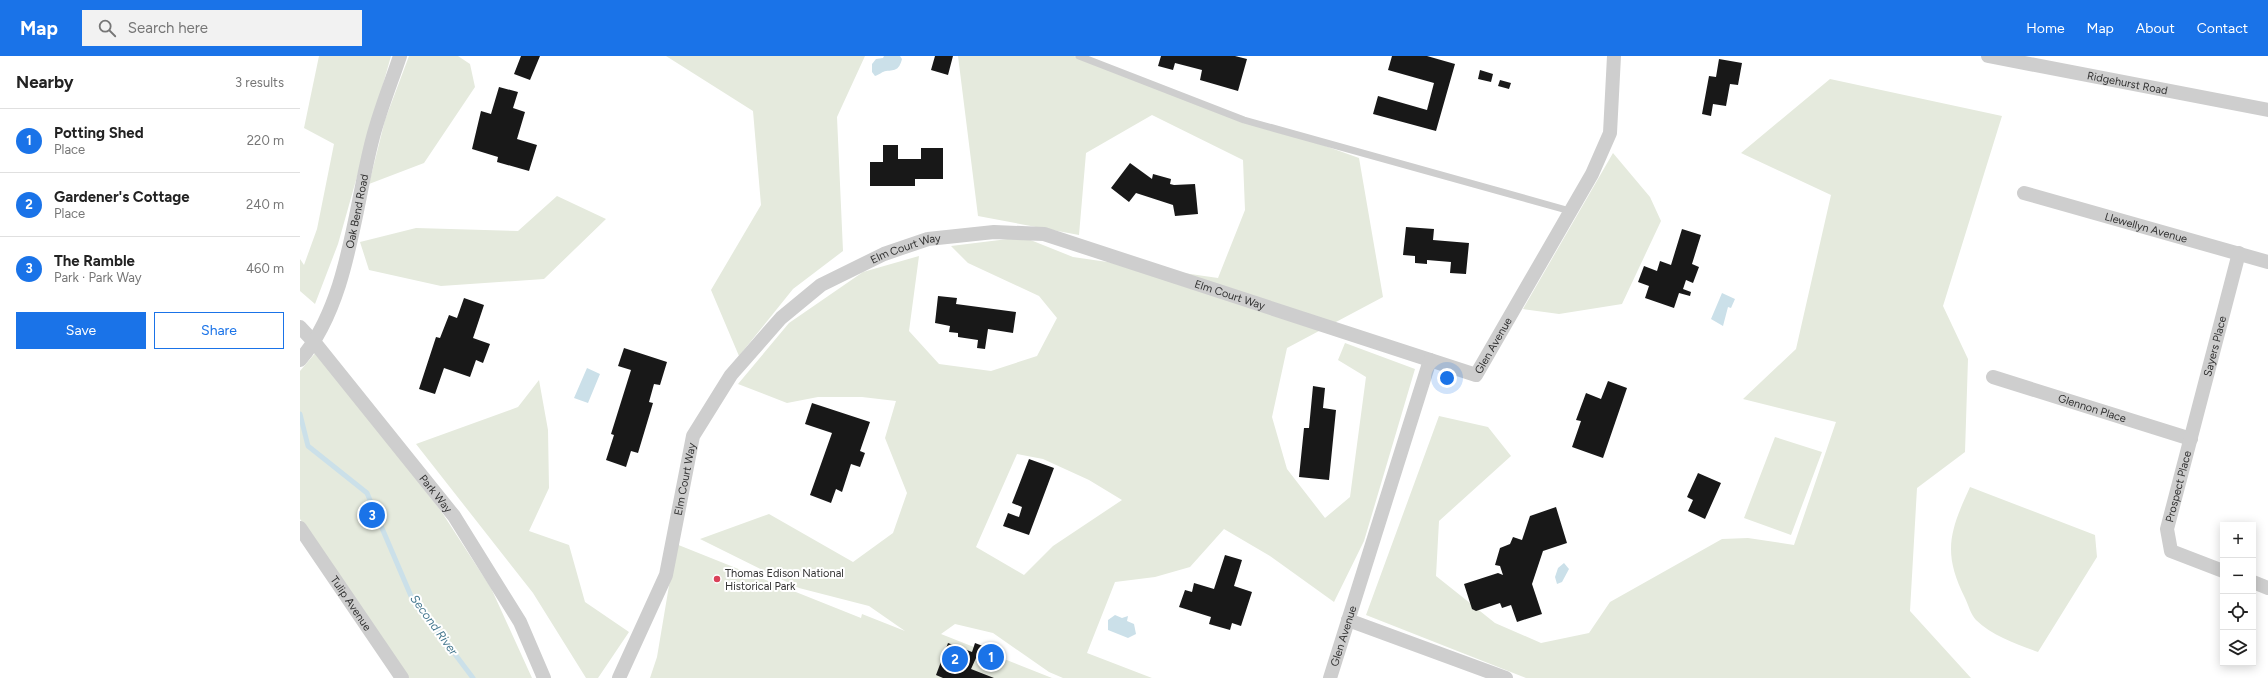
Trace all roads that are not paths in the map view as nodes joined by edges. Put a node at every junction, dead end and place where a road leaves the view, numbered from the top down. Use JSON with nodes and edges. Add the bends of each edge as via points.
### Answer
{"nodes":[{"id":1,"x":400,"y":56,"type":"edge"},
{"id":2,"x":1079,"y":56,"type":"edge"},
{"id":3,"x":1614,"y":56,"type":"edge"},
{"id":4,"x":1988,"y":56,"type":"edge"},
{"id":5,"x":2268,"y":110,"type":"edge"},
{"id":6,"x":2024,"y":193,"type":"dead end"},
{"id":7,"x":1570,"y":212,"type":"junction"},
{"id":8,"x":2239,"y":253,"type":"junction"},
{"id":9,"x":2268,"y":262,"type":"edge"},
{"id":10,"x":300,"y":327,"type":"edge"},
{"id":11,"x":315,"y":343,"type":"junction"},
{"id":12,"x":300,"y":360,"type":"edge"},
{"id":13,"x":1430,"y":360,"type":"junction"},
{"id":14,"x":1994,"y":377,"type":"dead end"},
{"id":15,"x":2191,"y":439,"type":"junction"},
{"id":16,"x":300,"y":528,"type":"edge"},
{"id":17,"x":2220,"y":570,"type":"edge"},
{"id":18,"x":2256,"y":583,"type":"edge"},
{"id":19,"x":2268,"y":588,"type":"edge"},
{"id":20,"x":1348,"y":620,"type":"junction"},
{"id":21,"x":402,"y":678,"type":"edge"},
{"id":22,"x":544,"y":678,"type":"edge"},
{"id":23,"x":619,"y":678,"type":"edge"},
{"id":24,"x":1330,"y":678,"type":"edge"},
{"id":25,"x":1506,"y":678,"type":"edge"}],
"edges":[{"from":1,"to":11,"type":"street","name":"Oak Bend Road","via":[[373,136],[343,273]]},
{"from":2,"to":7,"type":"lane","via":[[1244,120]]},
{"from":3,"to":7,"type":"street","name":"Glen Avenue","via":[[1610,132],[1592,174]]},
{"from":4,"to":5,"type":"street","name":"Ridgehurst Road"},
{"from":6,"to":8,"type":"street","name":"Llewellyn Avenue"},
{"from":7,"to":13,"type":"street","name":"Glen Avenue","via":[[1476,375]]},
{"from":8,"to":9,"type":"street","name":"Llewellyn Avenue"},
{"from":8,"to":15,"type":"street","name":"Sayers Place"},
{"from":10,"to":11,"type":"street","name":"Park Way"},
{"from":11,"to":12,"type":"street","name":"Oak Bend Road"},
{"from":11,"to":22,"type":"street","name":"Park Way","via":[[454,516],[520,622]]},
{"from":13,"to":20,"type":"street","name":"Glen Avenue"},
{"from":13,"to":23,"type":"street","name":"Elm Court Way","via":[[1044,234],[994,232],[928,239],[884,254],[821,285],[781,318],[731,375],[692,436],[666,575]]},
{"from":14,"to":15,"type":"street","name":"Glennon Place"},
{"from":15,"to":17,"type":"street","name":"Prospect Place","via":[[2167,528],[2168,540],[2171,551]]},
{"from":16,"to":21,"type":"street","name":"Tulip Avenue"},
{"from":18,"to":19,"type":"street"},
{"from":20,"to":24,"type":"street","name":"Glen Avenue"},
{"from":20,"to":25,"type":"street"}]}
